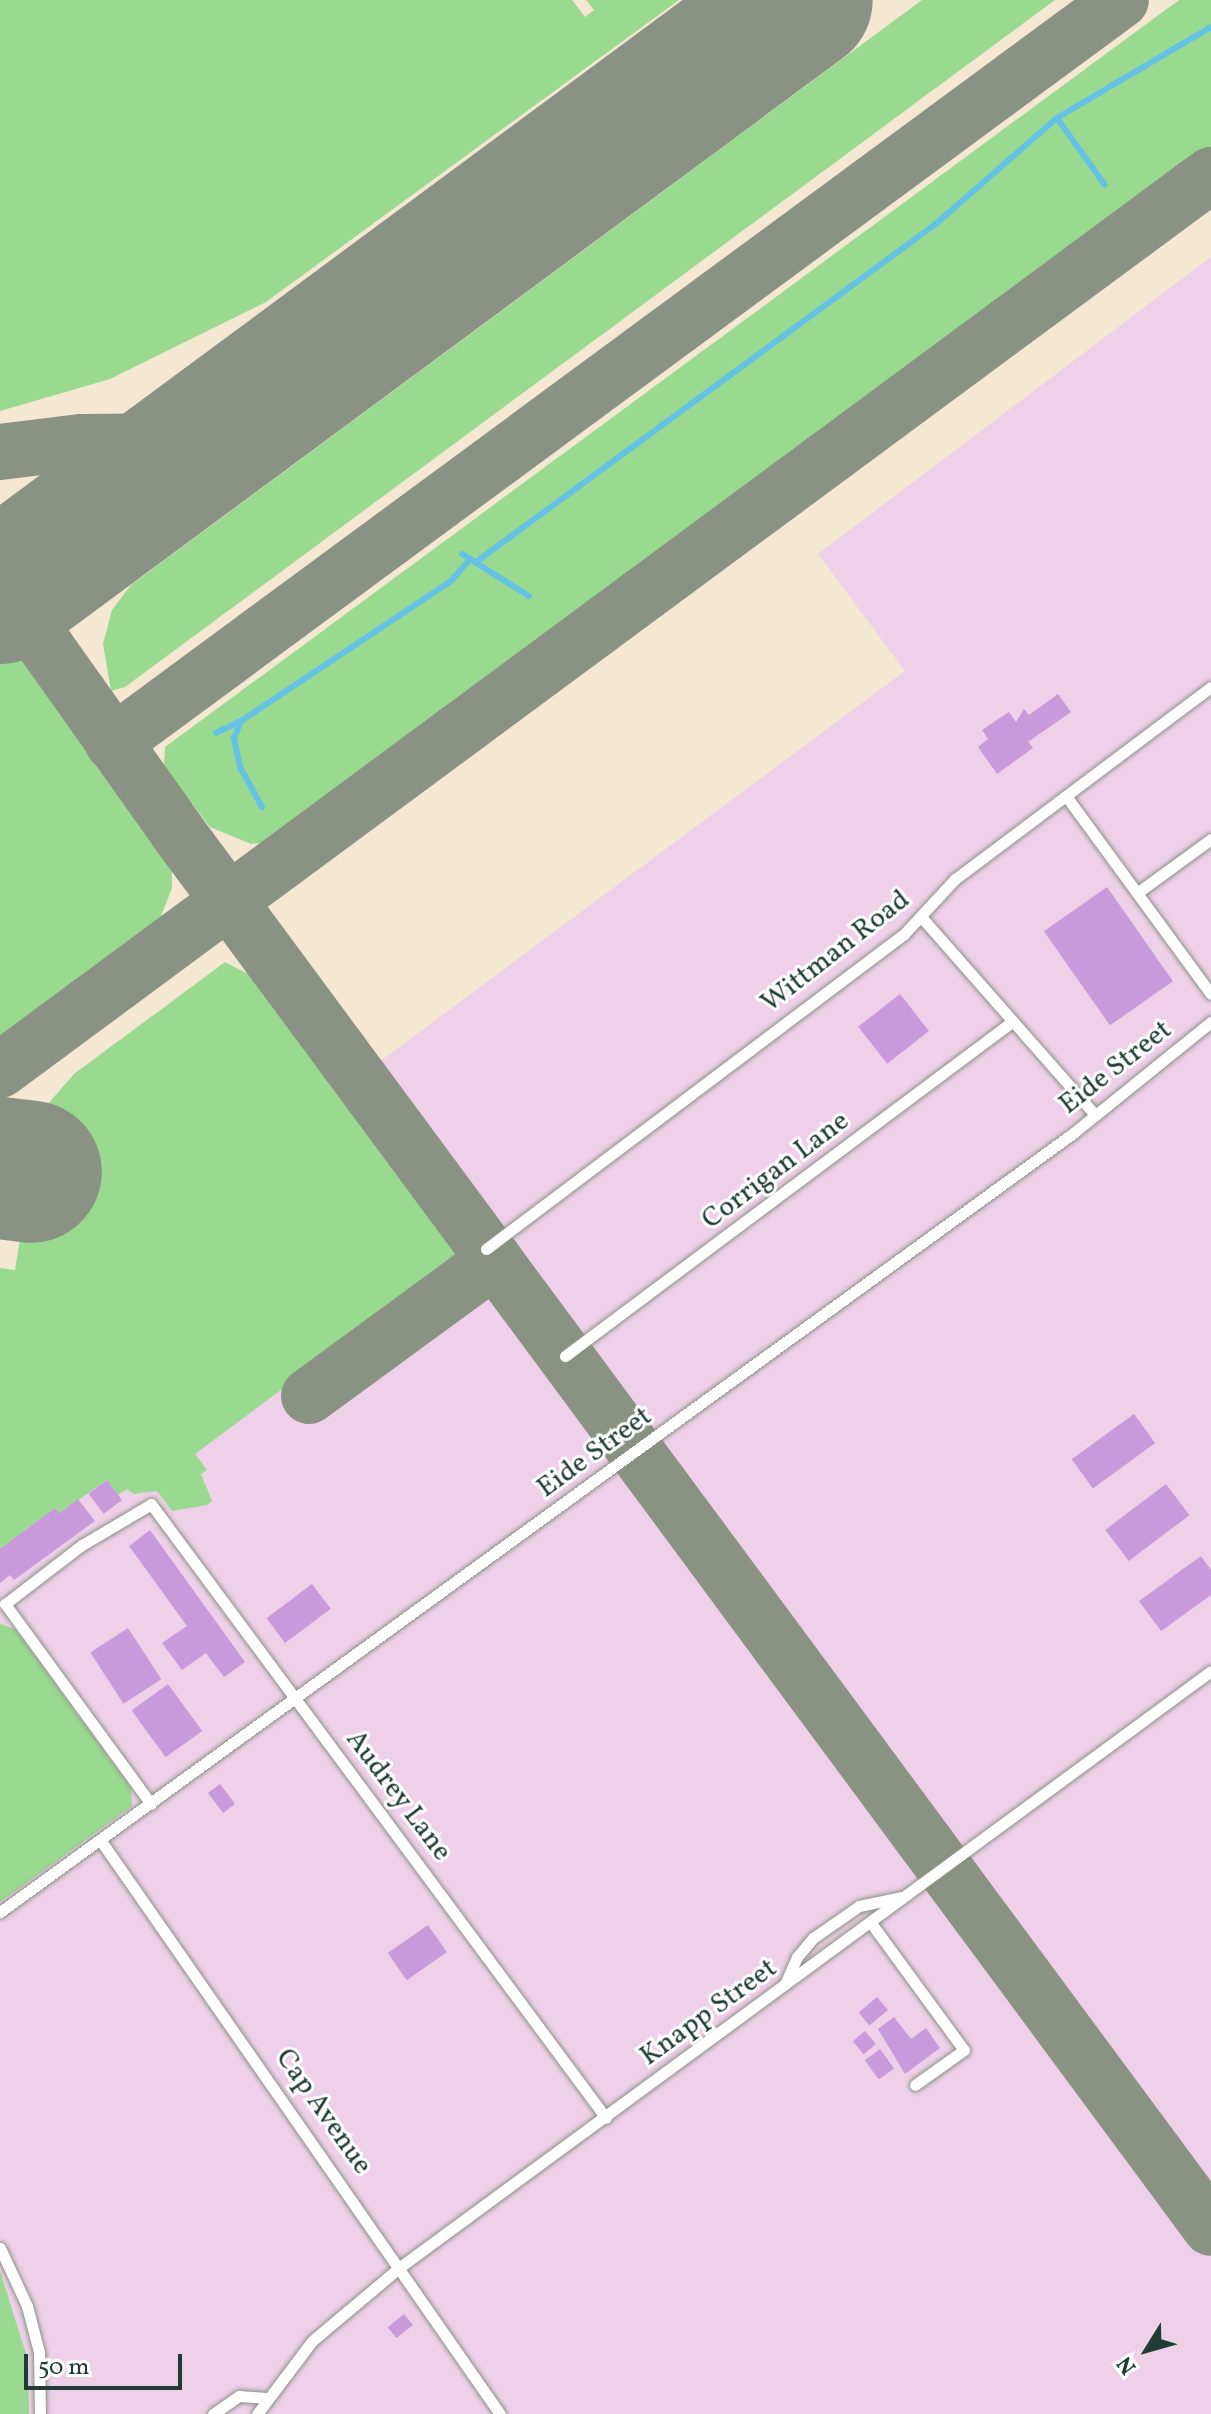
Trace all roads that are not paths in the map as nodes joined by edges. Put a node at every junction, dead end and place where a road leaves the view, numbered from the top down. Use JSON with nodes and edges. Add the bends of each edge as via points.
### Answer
{"nodes":[{"id":1,"x":1211,"y":687,"type":"edge"},
{"id":2,"x":1066,"y":796,"type":"junction"},
{"id":3,"x":1211,"y":839,"type":"edge"},
{"id":4,"x":1137,"y":893,"type":"junction"},
{"id":5,"x":923,"y":919,"type":"junction"},
{"id":6,"x":1211,"y":994,"type":"edge"},
{"id":7,"x":1013,"y":1021,"type":"junction"},
{"id":8,"x":1211,"y":1022,"type":"edge"},
{"id":9,"x":1095,"y":1115,"type":"junction"},
{"id":10,"x":486,"y":1249,"type":"dead end"},
{"id":11,"x":565,"y":1356,"type":"dead end"},
{"id":12,"x":1211,"y":1671,"type":"edge"},
{"id":13,"x":297,"y":1700,"type":"junction"},
{"id":14,"x":151,"y":1804,"type":"junction"},
{"id":15,"x":101,"y":1841,"type":"junction"},
{"id":16,"x":906,"y":1897,"type":"junction"},
{"id":17,"x":0,"y":1912,"type":"edge"},
{"id":18,"x":871,"y":1923,"type":"junction"},
{"id":19,"x":784,"y":1987,"type":"junction"},
{"id":20,"x":915,"y":2085,"type":"dead end"},
{"id":21,"x":606,"y":2118,"type":"junction"},
{"id":22,"x":0,"y":2248,"type":"edge"},
{"id":23,"x":400,"y":2267,"type":"junction"},
{"id":24,"x":266,"y":2398,"type":"junction"},
{"id":25,"x":40,"y":2414,"type":"edge"},
{"id":26,"x":213,"y":2414,"type":"edge"},
{"id":27,"x":257,"y":2414,"type":"edge"},
{"id":28,"x":500,"y":2414,"type":"edge"}],
"edges":[{"from":1,"to":2,"type":"lane","name":"Wittman Road"},
{"from":2,"to":4,"type":"lane"},
{"from":2,"to":5,"type":"lane","name":"Wittman Road","via":[[955,879]]},
{"from":3,"to":4,"type":"lane"},
{"from":4,"to":6,"type":"lane"},
{"from":5,"to":7,"type":"lane"},
{"from":5,"to":10,"type":"lane","name":"Wittman Road"},
{"from":7,"to":9,"type":"lane"},
{"from":7,"to":11,"type":"lane","name":"Corrigan Lane"},
{"from":8,"to":9,"type":"lane","name":"Eide Street"},
{"from":9,"to":13,"type":"lane","name":"Eide Street"},
{"from":12,"to":16,"type":"lane","name":"Knapp Street"},
{"from":13,"to":14,"type":"lane","name":"Eide Street"},
{"from":13,"to":14,"type":"lane","name":"Audrey Lane","via":[[147,1505],[5,1604]]},
{"from":13,"to":21,"type":"lane","name":"Audrey Lane"},
{"from":14,"to":15,"type":"lane","name":"Eide Street"},
{"from":15,"to":17,"type":"lane","name":"Eide Street"},
{"from":15,"to":23,"type":"lane","name":"Cap Avenue"},
{"from":16,"to":18,"type":"lane","name":"Knapp Street"},
{"from":16,"to":19,"type":"lane","via":[[859,1906],[813,1938],[797,1957]]},
{"from":18,"to":19,"type":"lane","name":"Knapp Street"},
{"from":18,"to":20,"type":"lane","via":[[964,2050]]},
{"from":19,"to":21,"type":"lane","name":"Knapp Street"},
{"from":21,"to":23,"type":"lane","name":"Knapp Street"},
{"from":22,"to":25,"type":"lane","via":[[27,2306],[39,2352]]},
{"from":23,"to":24,"type":"lane","name":"Knapp Street","via":[[312,2341]]},
{"from":23,"to":28,"type":"lane","name":"Cap Avenue"},
{"from":24,"to":26,"type":"lane","via":[[239,2396]]},
{"from":24,"to":27,"type":"lane","name":"Knapp Street"}]}
